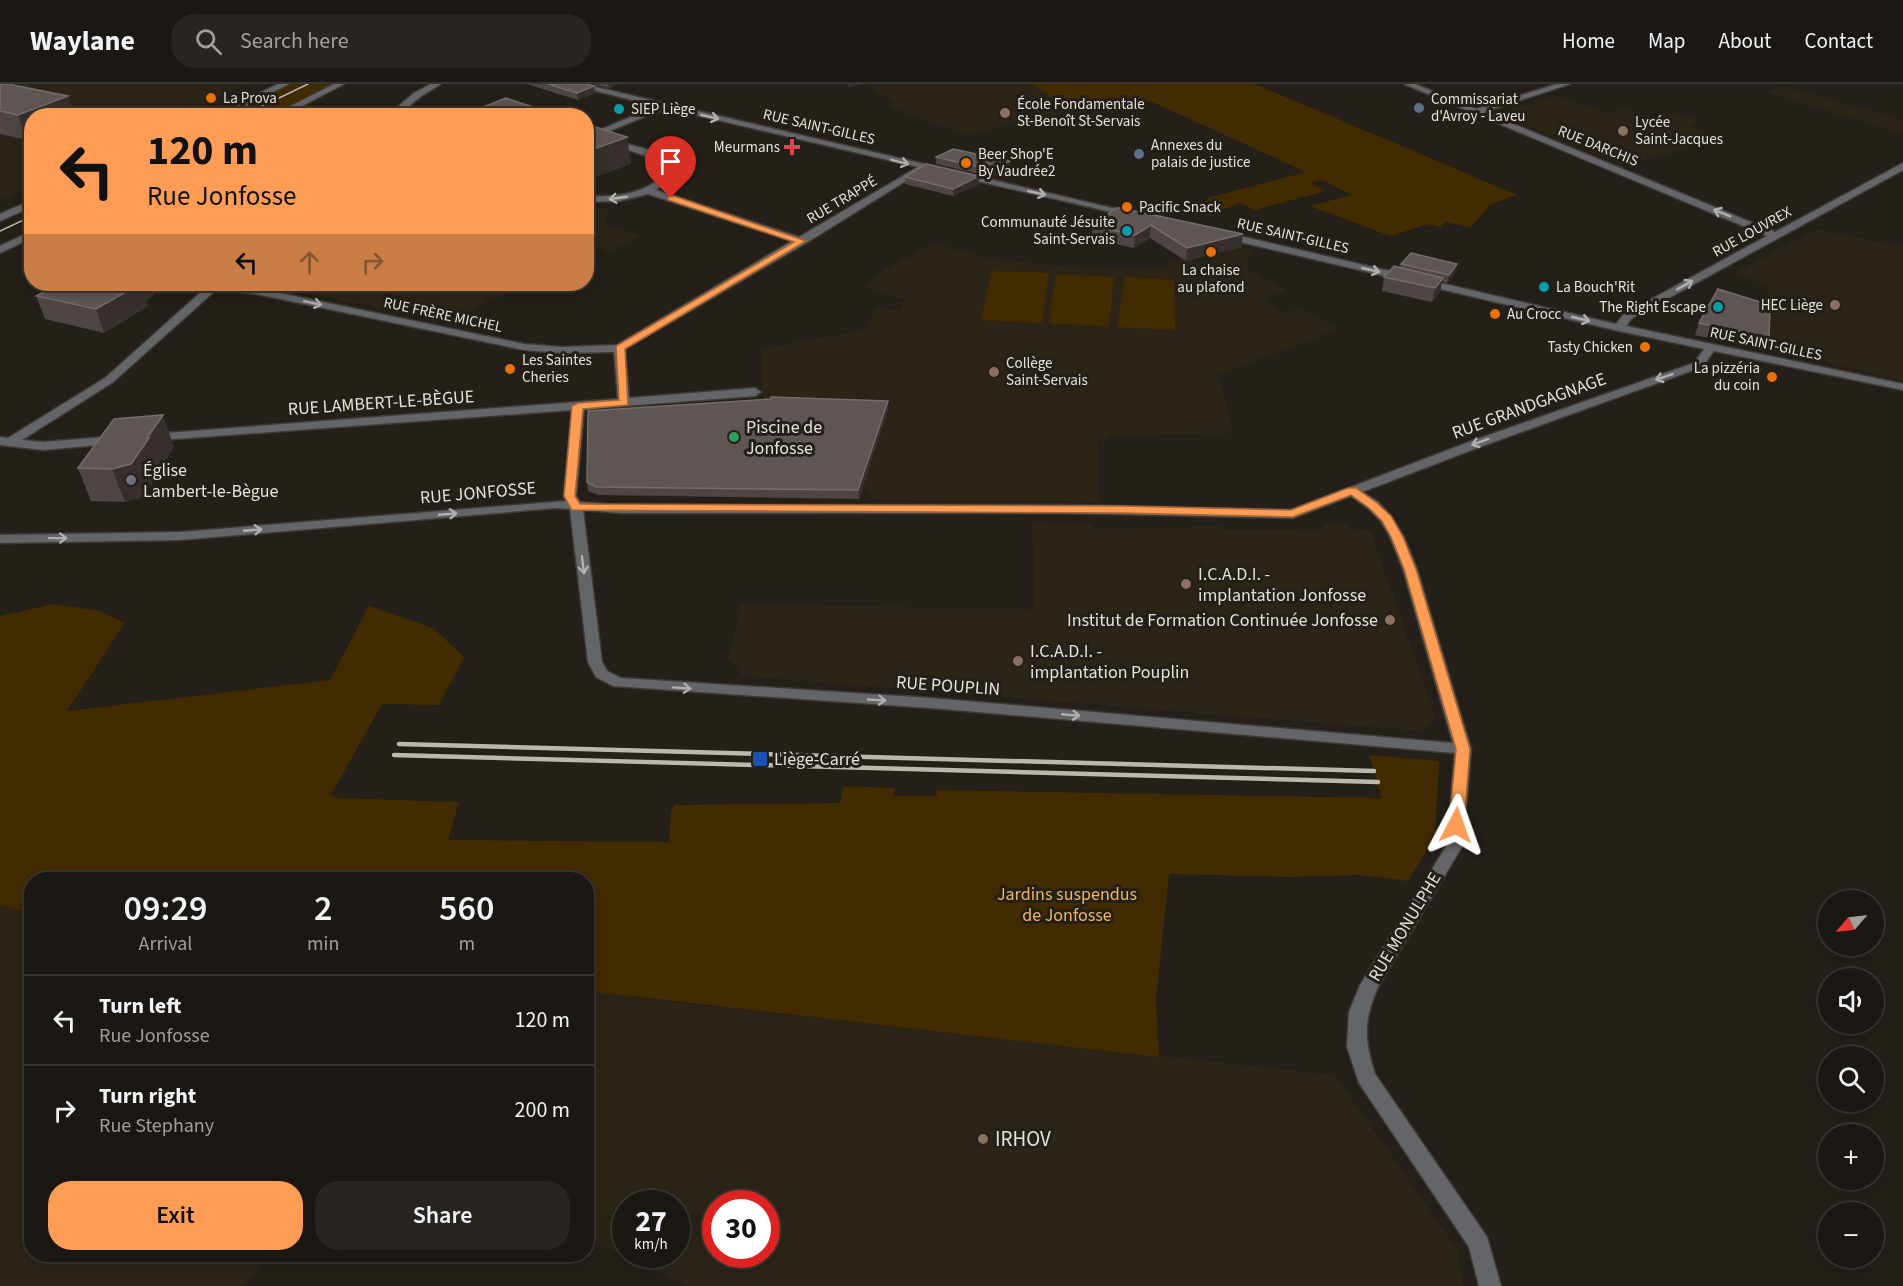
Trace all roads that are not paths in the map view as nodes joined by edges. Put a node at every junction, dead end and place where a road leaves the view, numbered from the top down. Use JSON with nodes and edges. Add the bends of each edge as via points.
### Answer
{"nodes":[{"id":1,"x":285,"y":84,"type":"edge"},
{"id":2,"x":340,"y":84,"type":"edge"},
{"id":3,"x":437,"y":84,"type":"edge"},
{"id":4,"x":572,"y":84,"type":"edge"},
{"id":5,"x":1408,"y":84,"type":"edge"},
{"id":6,"x":1566,"y":84,"type":"edge"},
{"id":7,"x":664,"y":106,"type":"junction"},
{"id":8,"x":235,"y":108,"type":"edge"},
{"id":9,"x":291,"y":108,"type":"edge"},
{"id":10,"x":401,"y":108,"type":"edge"},
{"id":11,"x":1476,"y":112,"type":"junction"},
{"id":12,"x":1903,"y":166,"type":"edge"},
{"id":13,"x":923,"y":167,"type":"junction"},
{"id":14,"x":649,"y":191,"type":"junction"},
{"id":15,"x":594,"y":200,"type":"edge"},
{"id":16,"x":24,"y":207,"type":"edge"},
{"id":17,"x":19,"y":209,"type":"junction"},
{"id":18,"x":24,"y":210,"type":"edge"},
{"id":19,"x":1146,"y":217,"type":"edge"},
{"id":20,"x":0,"y":218,"type":"edge"},
{"id":21,"x":1210,"y":232,"type":"edge"},
{"id":22,"x":1776,"y":236,"type":"junction"},
{"id":23,"x":24,"y":238,"type":"edge"},
{"id":24,"x":802,"y":241,"type":"junction"},
{"id":25,"x":0,"y":250,"type":"edge"},
{"id":26,"x":207,"y":291,"type":"edge"},
{"id":27,"x":256,"y":291,"type":"edge"},
{"id":28,"x":1619,"y":328,"type":"junction"},
{"id":29,"x":1711,"y":347,"type":"junction"},
{"id":30,"x":619,"y":348,"type":"junction"},
{"id":31,"x":1878,"y":382,"type":"junction"},
{"id":32,"x":1903,"y":387,"type":"edge"},
{"id":33,"x":755,"y":392,"type":"dead end"},
{"id":34,"x":1903,"y":394,"type":"edge"},
{"id":35,"x":624,"y":403,"type":"junction"},
{"id":36,"x":578,"y":406,"type":"junction"},
{"id":37,"x":5,"y":441,"type":"edge"},
{"id":38,"x":1352,"y":491,"type":"junction"},
{"id":39,"x":576,"y":507,"type":"junction"},
{"id":40,"x":0,"y":539,"type":"edge"},
{"id":41,"x":1463,"y":749,"type":"junction"},
{"id":42,"x":1490,"y":1286,"type":"edge"}],
"edges":[{"from":1,"to":8,"type":"street"},
{"from":2,"to":9,"type":"street"},
{"from":3,"to":10,"type":"street"},
{"from":4,"to":7,"type":"street","name":"RUE SAINT-GILLES"},
{"from":5,"to":11,"type":"street","name":"RUE DARCHIS"},
{"from":6,"to":11,"type":"street"},
{"from":7,"to":13,"type":"street","name":"RUE SAINT-GILLES","one_way":true},
{"from":7,"to":14,"type":"street","via":[[598,135],[665,162],[670,175]]},
{"from":22,"to":11,"type":"street","name":"RUE DARCHIS","one_way":true},
{"from":12,"to":22,"type":"street","name":"RUE LOUVREX"},
{"from":13,"to":19,"type":"street","name":"RUE SAINT-GILLES","one_way":true},
{"from":13,"to":24,"type":"street","name":"RUE TRAPPÉ"},
{"from":14,"to":15,"type":"street","one_way":true},
{"from":14,"to":24,"type":"street"},
{"from":16,"to":17,"type":"street"},
{"from":17,"to":18,"type":"street"},
{"from":17,"to":20,"type":"street"},
{"from":21,"to":28,"type":"street","name":"RUE SAINT-GILLES","one_way":true},
{"from":28,"to":22,"type":"street","name":"RUE LOUVREX","one_way":true,"via":[[1628,316]]},
{"from":23,"to":25,"type":"street"},
{"from":24,"to":30,"type":"street","name":"RUE TRAPPÉ"},
{"from":26,"to":37,"type":"street","via":[[108,380]]},
{"from":27,"to":30,"type":"street","name":"RUE FRÈRE MICHEL","one_way":true,"via":[[524,347]]},
{"from":28,"to":29,"type":"street","name":"RUE SAINT-GILLES"},
{"from":29,"to":31,"type":"street","name":"RUE SAINT-GILLES"},
{"from":29,"to":38,"type":"street","name":"RUE GRANDGAGNAGE","one_way":true,"via":[[1698,365]]},
{"from":30,"to":35,"type":"street"},
{"from":31,"to":32,"type":"street","name":"RUE SAINT-GILLES"},
{"from":31,"to":34,"type":"street"},
{"from":33,"to":35,"type":"street","name":"RUE LAMBERT-LE-BÈGUE"},
{"from":35,"to":36,"type":"street","name":"RUE LAMBERT-LE-BÈGUE"},
{"from":36,"to":37,"type":"street","name":"RUE LAMBERT-LE-BÈGUE","via":[[44,446]]},
{"from":36,"to":39,"type":"street","name":"RUE POUPLIN","via":[[570,496]]},
{"from":38,"to":39,"type":"street","name":"RUE JONFOSSE","via":[[1293,514]]},
{"from":38,"to":41,"type":"street","name":"RUE MONULPHE","via":[[1373,505],[1397,537]]},
{"from":40,"to":39,"type":"street","name":"RUE JONFOSSE","one_way":true,"via":[[180,536],[556,504]]},
{"from":39,"to":41,"type":"street","name":"RUE POUPLIN","one_way":true,"via":[[595,662],[601,674],[618,683],[931,703]]},
{"from":41,"to":42,"type":"street","name":"RUE MONULPHE","via":[[1455,845],[1369,986],[1358,1012],[1357,1047],[1366,1077],[1479,1244]]}]}
